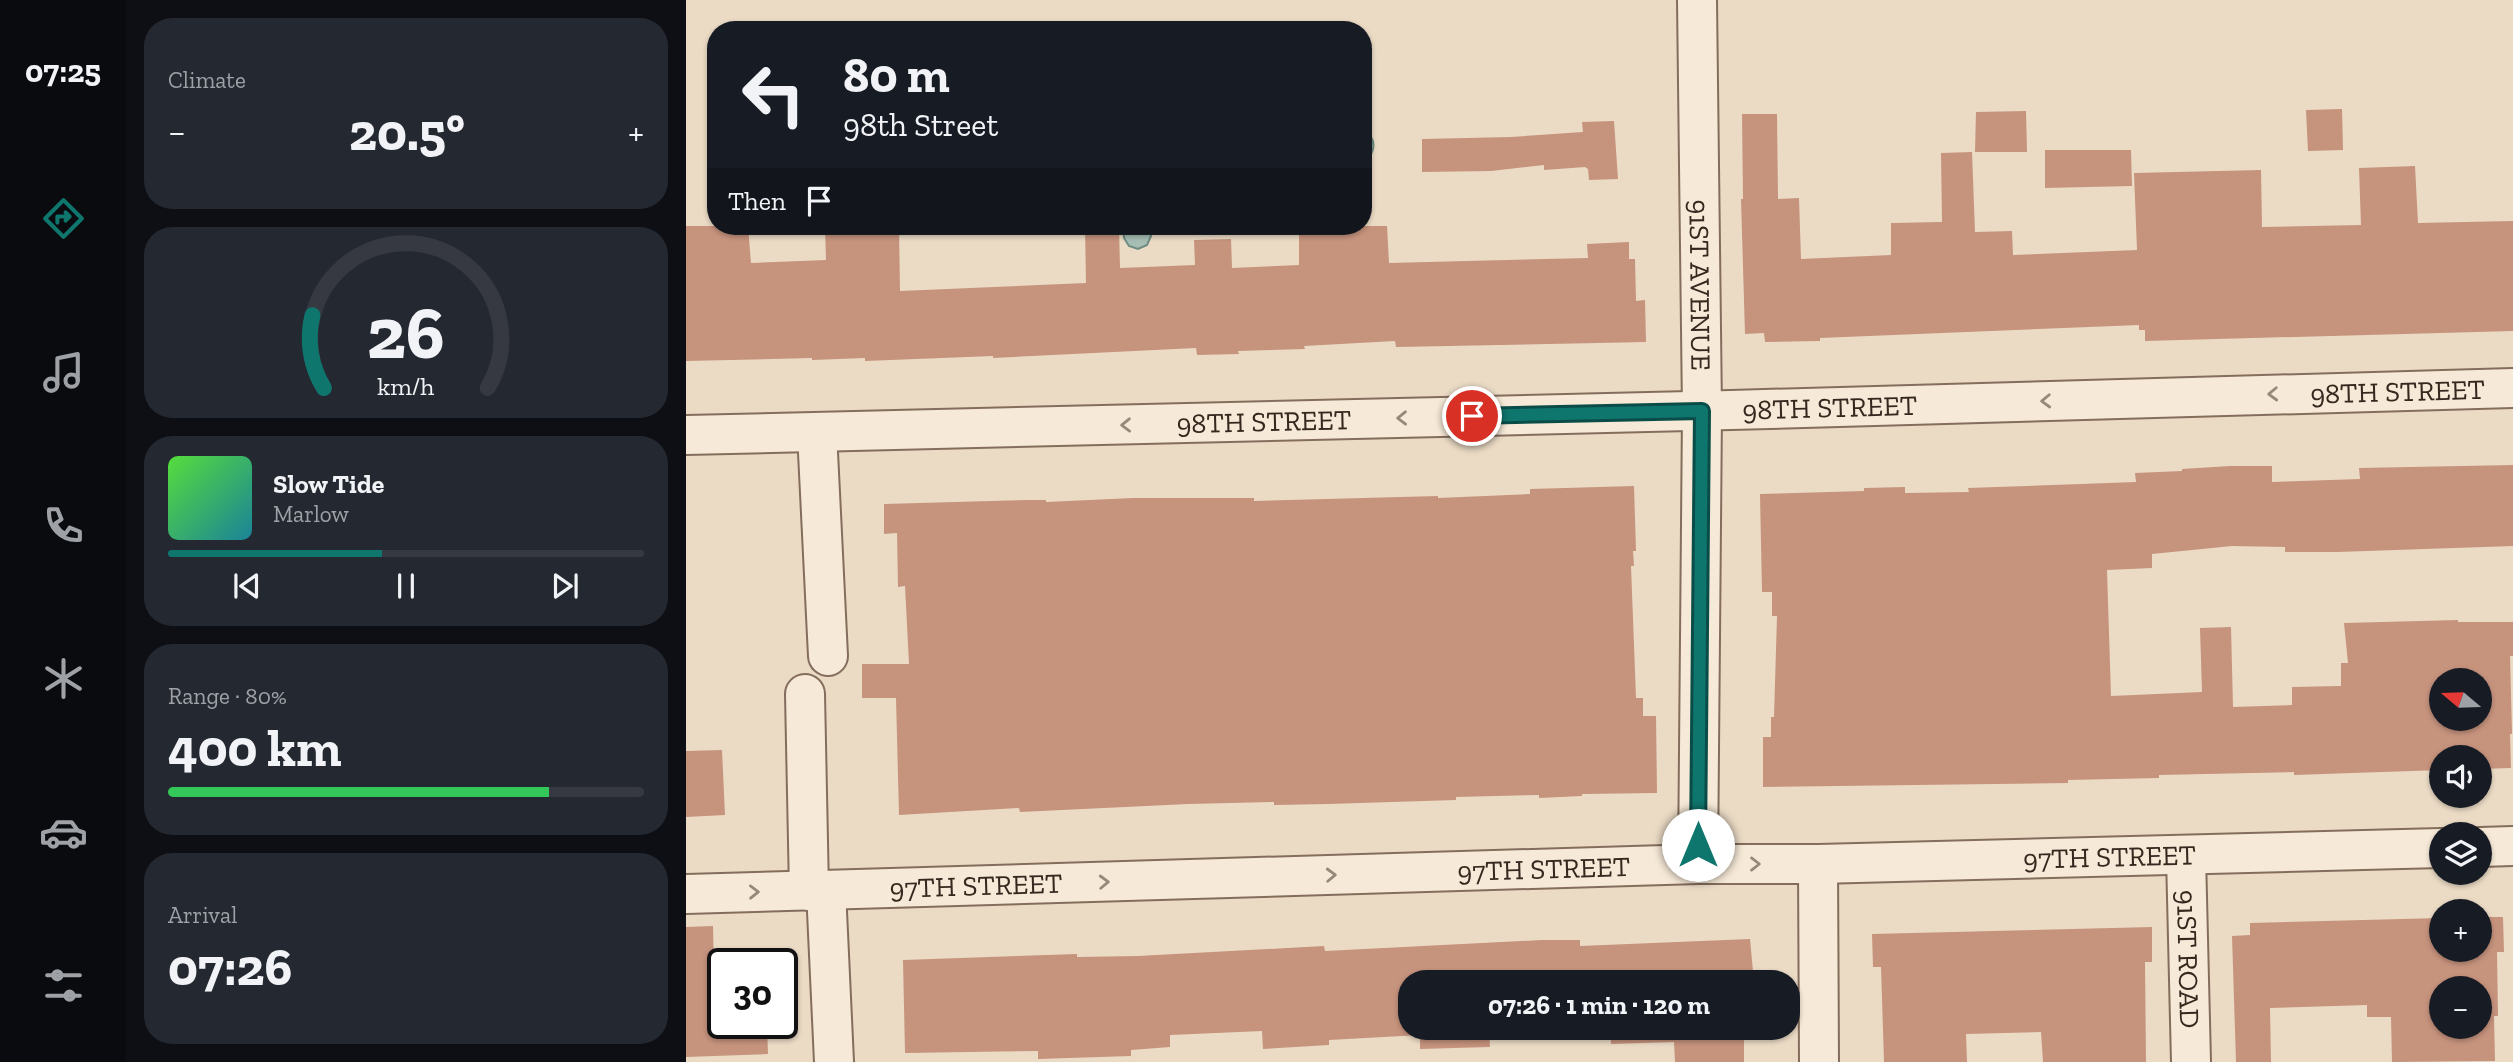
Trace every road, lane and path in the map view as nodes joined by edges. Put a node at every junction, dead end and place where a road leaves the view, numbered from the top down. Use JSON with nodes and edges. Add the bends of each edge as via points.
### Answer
{"nodes":[{"id":1,"x":1697,"y":0,"type":"edge"},
{"id":2,"x":2513,"y":388,"type":"edge"},
{"id":3,"x":1702,"y":411,"type":"junction"},
{"id":4,"x":817,"y":432,"type":"junction"},
{"id":5,"x":686,"y":435,"type":"edge"},
{"id":6,"x":828,"y":656,"type":"dead end"},
{"id":7,"x":805,"y":694,"type":"dead end"},
{"id":8,"x":2513,"y":846,"type":"edge"},
{"id":9,"x":2492,"y":847,"type":"edge"},
{"id":10,"x":2429,"y":848,"type":"edge"},
{"id":11,"x":2186,"y":856,"type":"junction"},
{"id":12,"x":1698,"y":864,"type":"junction"},
{"id":13,"x":1818,"y":864,"type":"junction"},
{"id":14,"x":818,"y":890,"type":"junction"},
{"id":15,"x":686,"y":894,"type":"edge"},
{"id":16,"x":834,"y":1062,"type":"edge"},
{"id":17,"x":1819,"y":1062,"type":"edge"},
{"id":18,"x":2191,"y":1062,"type":"edge"}],
"edges":[{"from":1,"to":3,"type":"street","name":"91ST AVENUE"},
{"from":2,"to":3,"type":"street","name":"98TH STREET","one_way":true},
{"from":3,"to":4,"type":"street","name":"98TH STREET","one_way":true},
{"from":3,"to":12,"type":"street","name":"91ST AVENUE"},
{"from":4,"to":5,"type":"street","name":"98TH STREET"},
{"from":4,"to":6,"type":"street"},
{"from":7,"to":14,"type":"street"},
{"from":8,"to":9,"type":"street"},
{"from":10,"to":11,"type":"street","name":"97TH STREET"},
{"from":11,"to":13,"type":"street","name":"97TH STREET"},
{"from":11,"to":18,"type":"street","name":"91ST ROAD"},
{"from":12,"to":13,"type":"street","name":"97TH STREET","one_way":true},
{"from":14,"to":12,"type":"street","name":"97TH STREET","one_way":true},
{"from":13,"to":17,"type":"street"},
{"from":15,"to":14,"type":"street","name":"97TH STREET","one_way":true},
{"from":14,"to":16,"type":"street"}]}
